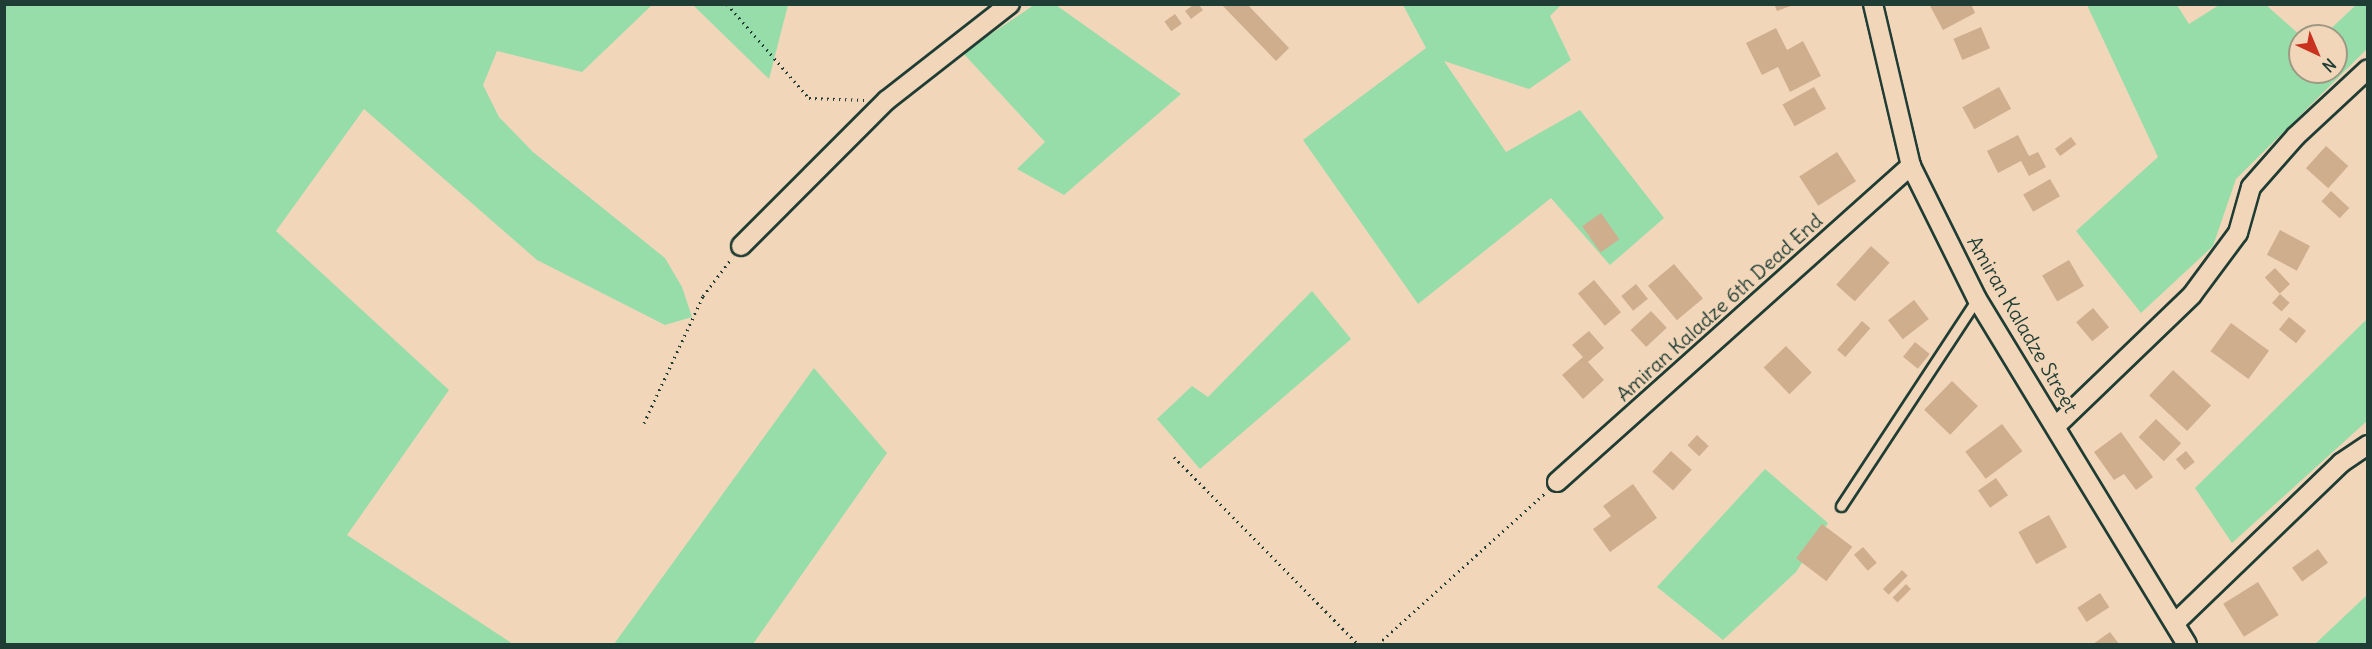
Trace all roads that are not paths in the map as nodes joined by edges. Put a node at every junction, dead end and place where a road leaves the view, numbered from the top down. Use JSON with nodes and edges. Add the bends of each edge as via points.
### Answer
{"nodes":[{"id":1,"x":1010,"y":4,"type":"edge"},
{"id":2,"x":1873,"y":4,"type":"edge"},
{"id":3,"x":2367,"y":69,"type":"edge"},
{"id":4,"x":1911,"y":166,"type":"junction"},
{"id":5,"x":741,"y":246,"type":"road end"},
{"id":6,"x":1977,"y":299,"type":"junction"},
{"id":7,"x":2056,"y":426,"type":"junction"},
{"id":8,"x":2367,"y":445,"type":"edge"},
{"id":9,"x":1557,"y":482,"type":"road end"},
{"id":10,"x":1841,"y":506,"type":"dead end"},
{"id":11,"x":2175,"y":624,"type":"junction"},
{"id":12,"x":2187,"y":645,"type":"edge"}],
"edges":[{"from":1,"to":5,"type":"street","via":[[887,100]]},
{"from":2,"to":4,"type":"street","name":"Amiran Kaladze Street"},
{"from":3,"to":7,"type":"street","via":[[2296,136],[2251,187],[2238,233],[2192,295]]},
{"from":4,"to":6,"type":"street","name":"Amiran Kaladze Street"},
{"from":4,"to":9,"type":"street","name":"Amiran Kaladze 6th Dead End"},
{"from":6,"to":7,"type":"street","name":"Amiran Kaladze Street"},
{"from":6,"to":10,"type":"lane"},
{"from":7,"to":11,"type":"street","name":"Amiran Kaladze Street"},
{"from":8,"to":11,"type":"street","via":[[2341,463]]},
{"from":11,"to":12,"type":"street","name":"Amiran Kaladze Street"}]}
